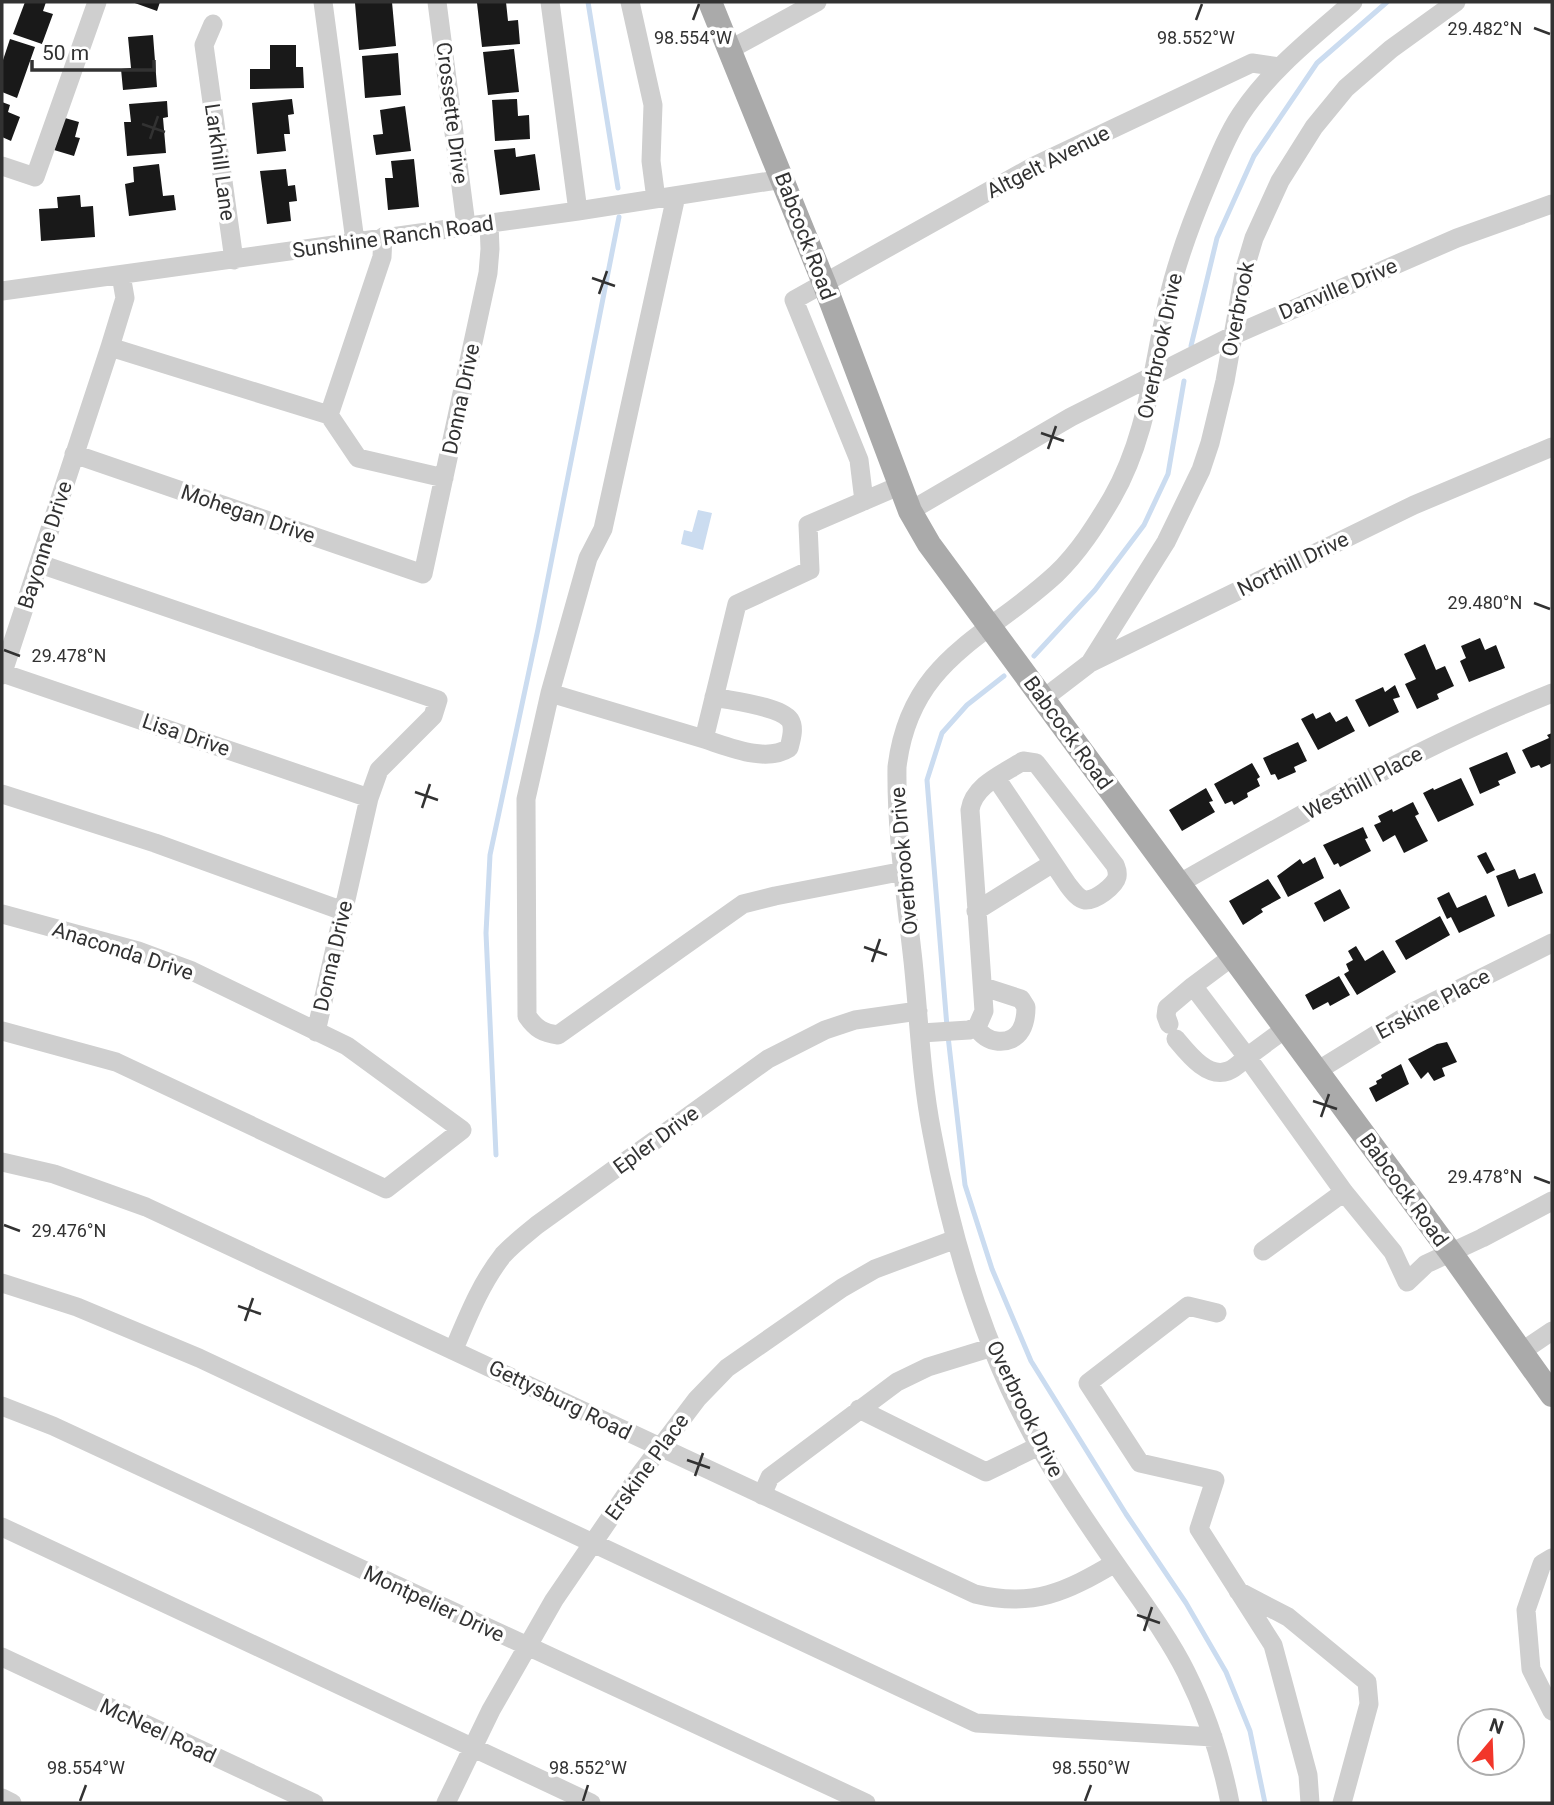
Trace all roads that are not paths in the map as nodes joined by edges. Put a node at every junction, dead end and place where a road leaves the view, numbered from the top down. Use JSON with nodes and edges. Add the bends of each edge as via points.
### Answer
{"nodes":[{"id":1,"x":97,"y":2,"type":"edge"},
{"id":2,"x":323,"y":2,"type":"edge"},
{"id":3,"x":437,"y":2,"type":"edge"},
{"id":4,"x":550,"y":2,"type":"edge"},
{"id":5,"x":630,"y":2,"type":"edge"},
{"id":6,"x":710,"y":2,"type":"edge"},
{"id":7,"x":817,"y":2,"type":"edge"},
{"id":8,"x":1353,"y":2,"type":"edge"},
{"id":9,"x":1456,"y":2,"type":"edge"},
{"id":10,"x":213,"y":24,"type":"dead end"},
{"id":11,"x":729,"y":50,"type":"junction"},
{"id":12,"x":1279,"y":68,"type":"junction"},
{"id":13,"x":2,"y":166,"type":"edge"},
{"id":14,"x":783,"y":179,"type":"junction"},
{"id":15,"x":676,"y":196,"type":"junction"},
{"id":16,"x":656,"y":199,"type":"junction"},
{"id":17,"x":1552,"y":204,"type":"edge"},
{"id":18,"x":578,"y":211,"type":"junction"},
{"id":19,"x":489,"y":223,"type":"junction"},
{"id":20,"x":466,"y":225,"type":"junction"},
{"id":21,"x":383,"y":237,"type":"junction"},
{"id":22,"x":355,"y":241,"type":"junction"},
{"id":23,"x":234,"y":260,"type":"junction"},
{"id":24,"x":121,"y":275,"type":"junction"},
{"id":25,"x":824,"y":283,"type":"junction"},
{"id":26,"x":3,"y":294,"type":"edge"},
{"id":27,"x":1234,"y":335,"type":"junction"},
{"id":28,"x":110,"y":347,"type":"junction"},
{"id":29,"x":1154,"y":374,"type":"junction"},
{"id":30,"x":329,"y":415,"type":"junction"},
{"id":31,"x":1552,"y":447,"type":"edge"},
{"id":32,"x":74,"y":454,"type":"junction"},
{"id":33,"x":444,"y":478,"type":"junction"},
{"id":34,"x":901,"y":485,"type":"junction"},
{"id":35,"x":864,"y":501,"type":"junction"},
{"id":36,"x":911,"y":512,"type":"junction"},
{"id":37,"x":40,"y":564,"type":"junction"},
{"id":38,"x":423,"y":574,"type":"joint"},
{"id":39,"x":990,"y":626,"type":"junction"},
{"id":40,"x":1090,"y":663,"type":"junction"},
{"id":41,"x":2,"y":674,"type":"edge"},
{"id":42,"x":550,"y":693,"type":"junction"},
{"id":43,"x":1552,"y":693,"type":"edge"},
{"id":44,"x":715,"y":697,"type":"junction"},
{"id":45,"x":1043,"y":699,"type":"junction"},
{"id":46,"x":704,"y":739,"type":"junction"},
{"id":47,"x":996,"y":778,"type":"junction"},
{"id":48,"x":2,"y":794,"type":"edge"},
{"id":49,"x":369,"y":798,"type":"junction"},
{"id":50,"x":1053,"y":863,"type":"junction"},
{"id":51,"x":904,"y":871,"type":"junction"},
{"id":52,"x":1178,"y":884,"type":"junction"},
{"id":53,"x":343,"y":911,"type":"junction"},
{"id":54,"x":976,"y":911,"type":"junction"},
{"id":55,"x":2,"y":914,"type":"edge"},
{"id":56,"x":1552,"y":943,"type":"edge"},
{"id":57,"x":1232,"y":957,"type":"junction"},
{"id":58,"x":1193,"y":986,"type":"junction"},
{"id":59,"x":984,"y":987,"type":"junction"},
{"id":60,"x":918,"y":1011,"type":"junction"},
{"id":61,"x":973,"y":1028,"type":"junction"},
{"id":62,"x":1285,"y":1029,"type":"junction"},
{"id":63,"x":2,"y":1031,"type":"edge"},
{"id":64,"x":316,"y":1031,"type":"junction"},
{"id":65,"x":929,"y":1032,"type":"junction"},
{"id":66,"x":1247,"y":1057,"type":"junction"},
{"id":67,"x":1317,"y":1070,"type":"junction"},
{"id":68,"x":2,"y":1161,"type":"edge"},
{"id":69,"x":1344,"y":1192,"type":"junction"},
{"id":70,"x":1552,"y":1201,"type":"edge"},
{"id":71,"x":956,"y":1239,"type":"junction"},
{"id":72,"x":1263,"y":1251,"type":"dead end"},
{"id":73,"x":1451,"y":1253,"type":"junction"},
{"id":74,"x":2,"y":1283,"type":"edge"},
{"id":75,"x":1217,"y":1313,"type":"dead end"},
{"id":76,"x":1552,"y":1331,"type":"edge"},
{"id":77,"x":993,"y":1347,"type":"junction"},
{"id":78,"x":454,"y":1349,"type":"junction"},
{"id":79,"x":1521,"y":1352,"type":"junction"},
{"id":80,"x":1552,"y":1395,"type":"edge"},
{"id":81,"x":2,"y":1406,"type":"edge"},
{"id":82,"x":859,"y":1409,"type":"junction"},
{"id":83,"x":1039,"y":1447,"type":"junction"},
{"id":84,"x":661,"y":1448,"type":"junction"},
{"id":85,"x":762,"y":1495,"type":"junction"},
{"id":86,"x":2,"y":1527,"type":"edge"},
{"id":87,"x":593,"y":1544,"type":"junction"},
{"id":88,"x":1552,"y":1558,"type":"edge"},
{"id":89,"x":1115,"y":1563,"type":"junction"},
{"id":90,"x":1237,"y":1590,"type":"junction"},
{"id":91,"x":526,"y":1647,"type":"junction"},
{"id":92,"x":2,"y":1657,"type":"edge"},
{"id":93,"x":1552,"y":1711,"type":"edge"},
{"id":94,"x":1213,"y":1737,"type":"junction"},
{"id":95,"x":473,"y":1748,"type":"junction"},
{"id":96,"x":2,"y":1798,"type":"edge"},
{"id":97,"x":12,"y":1803,"type":"edge"},
{"id":98,"x":314,"y":1803,"type":"edge"},
{"id":99,"x":446,"y":1803,"type":"edge"},
{"id":100,"x":591,"y":1803,"type":"edge"},
{"id":101,"x":866,"y":1803,"type":"edge"},
{"id":102,"x":1230,"y":1803,"type":"edge"},
{"id":103,"x":1310,"y":1803,"type":"edge"},
{"id":104,"x":1342,"y":1803,"type":"edge"}],
"edges":[{"from":1,"to":13,"type":"street","via":[[34,177]]},
{"from":2,"to":22,"type":"street"},
{"from":3,"to":20,"type":"street","name":"Crossette Drive"},
{"from":4,"to":18,"type":"street"},
{"from":5,"to":16,"type":"street","via":[[653,105],[651,161]]},
{"from":6,"to":11,"type":"main road","name":"Babcock Road"},
{"from":7,"to":11,"type":"street"},
{"from":8,"to":12,"type":"street","name":"Overbrook Drive"},
{"from":9,"to":27,"type":"street","name":"Overbrook","via":[[1346,88],[1314,127],[1280,181],[1254,238],[1244,268]]},
{"from":10,"to":23,"type":"street","name":"Larkhill Lane","via":[[204,45]]},
{"from":11,"to":14,"type":"main road","name":"Babcock Road"},
{"from":12,"to":25,"type":"street","name":"Altgelt Avenue","via":[[1252,63],[1046,160]]},
{"from":12,"to":29,"type":"street","name":"Overbrook Drive","via":[[1241,113],[1183,243]]},
{"from":14,"to":15,"type":"street","name":"Sunshine Ranch Road"},
{"from":14,"to":25,"type":"main road","name":"Babcock Road"},
{"from":15,"to":16,"type":"street","name":"Sunshine Ranch Road"},
{"from":15,"to":42,"type":"street","via":[[603,529],[588,558]]},
{"from":16,"to":18,"type":"street","name":"Sunshine Ranch Road"},
{"from":17,"to":27,"type":"street","name":"Danville Drive","via":[[1457,238]]},
{"from":18,"to":19,"type":"street","name":"Sunshine Ranch Road"},
{"from":19,"to":20,"type":"street","name":"Sunshine Ranch Road"},
{"from":19,"to":33,"type":"street","name":"Donna Drive","via":[[488,273]]},
{"from":20,"to":21,"type":"street","name":"Sunshine Ranch Road"},
{"from":21,"to":22,"type":"street","name":"Sunshine Ranch Road"},
{"from":21,"to":30,"type":"street","via":[[382,257]]},
{"from":22,"to":23,"type":"street","name":"Sunshine Ranch Road"},
{"from":23,"to":24,"type":"street","name":"Sunshine Ranch Road"},
{"from":24,"to":26,"type":"street","name":"Sunshine Ranch Road"},
{"from":24,"to":28,"type":"street","name":"Bayonne Drive","via":[[125,298]]},
{"from":25,"to":34,"type":"main road","name":"Babcock Road"},
{"from":25,"to":35,"type":"street","name":"Altgelt Avenue","via":[[794,300],[859,460]]},
{"from":27,"to":29,"type":"street","name":"Danville Drive"},
{"from":27,"to":40,"type":"street","name":"Overbrook","via":[[1210,443],[1187,501]]},
{"from":28,"to":30,"type":"street"},
{"from":28,"to":32,"type":"street","name":"Bayonne Drive"},
{"from":29,"to":36,"type":"street","name":"Danville Drive","via":[[1071,417]]},
{"from":29,"to":39,"type":"street","name":"Overbrook Drive","via":[[1136,447],[1089,537],[1056,573]]},
{"from":30,"to":33,"type":"street","via":[[358,458]]},
{"from":31,"to":40,"type":"street","name":"Northill Drive","via":[[1414,505]]},
{"from":32,"to":37,"type":"street","name":"Bayonne Drive"},
{"from":32,"to":38,"type":"street","name":"Mohegan Drive"},
{"from":33,"to":38,"type":"street","name":"Donna Drive"},
{"from":34,"to":35,"type":"street"},
{"from":34,"to":36,"type":"main road","name":"Babcock Road"},
{"from":35,"to":44,"type":"street","via":[[808,525],[810,570],[737,604]]},
{"from":36,"to":39,"type":"main road","name":"Babcock Road"},
{"from":37,"to":41,"type":"street","name":"Bayonne Drive"},
{"from":37,"to":49,"type":"street","name":"Donna Drive","via":[[438,700],[433,716],[379,770]]},
{"from":39,"to":45,"type":"main road","name":"Babcock Road"},
{"from":39,"to":51,"type":"street","name":"Overbrook Drive","via":[[941,667],[908,716],[897,767]]},
{"from":40,"to":45,"type":"street","name":"Northill Drive"},
{"from":41,"to":49,"type":"street","name":"Lisa Drive"},
{"from":42,"to":46,"type":"street"},
{"from":42,"to":51,"type":"street","via":[[526,799],[527,1017],[534,1027],[558,1035],[743,904]]},
{"from":43,"to":52,"type":"street","name":"Westhill Place","via":[[1354,786]]},
{"from":44,"to":46,"type":"street"},
{"from":44,"to":46,"type":"street","via":[[781,712],[792,726],[789,748],[770,755]]},
{"from":45,"to":52,"type":"main road","name":"Babcock Road"},
{"from":47,"to":50,"type":"street"},
{"from":47,"to":50,"type":"street","via":[[1023,761],[1036,763],[1115,865],[1117,877],[1095,899],[1086,900]]},
{"from":47,"to":54,"type":"street","via":[[977,791],[970,810]]},
{"from":48,"to":53,"type":"street"},
{"from":49,"to":53,"type":"street","name":"Donna Drive"},
{"from":50,"to":54,"type":"street"},
{"from":51,"to":60,"type":"street","name":"Overbrook Drive"},
{"from":52,"to":57,"type":"main road","name":"Babcock Road"},
{"from":53,"to":64,"type":"street","name":"Donna Drive"},
{"from":54,"to":59,"type":"street"},
{"from":55,"to":64,"type":"street","name":"Anaconda Drive","via":[[181,967]]},
{"from":56,"to":67,"type":"street","name":"Erskine Place","via":[[1410,1013]]},
{"from":57,"to":58,"type":"street"},
{"from":57,"to":62,"type":"main road","name":"Babcock Road"},
{"from":58,"to":66,"type":"street"},
{"from":58,"to":66,"type":"street","via":[[1167,1009],[1166,1016],[1195,1061],[1228,1072]]},
{"from":59,"to":61,"type":"street","via":[[985,1011]]},
{"from":59,"to":61,"type":"street","via":[[1021,999],[1026,1017],[1014,1038],[1004,1041],[992,1041]]},
{"from":60,"to":65,"type":"street","name":"Overbrook Drive"},
{"from":60,"to":78,"type":"street","name":"Epler Drive","via":[[855,1020],[796,1043],[537,1225],[491,1273]]},
{"from":61,"to":65,"type":"street"},
{"from":62,"to":66,"type":"street"},
{"from":62,"to":67,"type":"main road","name":"Babcock Road"},
{"from":63,"to":64,"type":"street","name":"Anaconda Drive","via":[[116,1062],[386,1189],[462,1130],[347,1046]]},
{"from":65,"to":71,"type":"street","name":"Overbrook Drive","via":[[931,1130]]},
{"from":66,"to":69,"type":"street"},
{"from":67,"to":73,"type":"main road","name":"Babcock Road"},
{"from":68,"to":78,"type":"street","name":"Gettysburg Road","via":[[54,1174],[145,1207]]},
{"from":69,"to":72,"type":"street"},
{"from":69,"to":73,"type":"street","via":[[1393,1252],[1407,1282],[1426,1264]]},
{"from":70,"to":73,"type":"street"},
{"from":71,"to":77,"type":"street","name":"Overbrook Drive"},
{"from":71,"to":84,"type":"street","name":"Erskine Place","via":[[876,1269],[842,1288],[727,1368],[696,1399]]},
{"from":73,"to":79,"type":"main road","name":"Babcock Road"},
{"from":74,"to":87,"type":"street","via":[[141,1332]]},
{"from":75,"to":90,"type":"street","via":[[1188,1306],[1088,1383],[1140,1463],[1215,1480],[1199,1529]]},
{"from":76,"to":79,"type":"street"},
{"from":77,"to":82,"type":"street","via":[[928,1367]]},
{"from":77,"to":83,"type":"street","name":"Overbrook Drive"},
{"from":78,"to":84,"type":"street","name":"Gettysburg Road"},
{"from":79,"to":80,"type":"main road","name":"Babcock Road"},
{"from":81,"to":91,"type":"street","name":"Montpelier Drive"},
{"from":82,"to":83,"type":"street","via":[[986,1472]]},
{"from":82,"to":85,"type":"street","via":[[770,1477]]},
{"from":83,"to":89,"type":"street","name":"Overbrook Drive"},
{"from":84,"to":85,"type":"street","name":"Gettysburg Road"},
{"from":84,"to":87,"type":"street","name":"Erskine Place"},
{"from":85,"to":89,"type":"street","name":"Gettysburg Road","via":[[975,1594],[997,1599],[1051,1596]]},
{"from":86,"to":95,"type":"street"},
{"from":87,"to":91,"type":"street","name":"Erskine Place"},
{"from":87,"to":94,"type":"street","via":[[976,1723]]},
{"from":88,"to":93,"type":"street","via":[[1542,1564],[1526,1611],[1531,1669]]},
{"from":89,"to":94,"type":"street","name":"Overbrook Drive","via":[[1185,1670]]},
{"from":90,"to":103,"type":"street","via":[[1273,1646],[1308,1774]]},
{"from":90,"to":104,"type":"street","via":[[1288,1617],[1367,1682],[1369,1704]]},
{"from":91,"to":95,"type":"street","name":"Erskine Place"},
{"from":91,"to":101,"type":"street","name":"Montpelier Drive"},
{"from":92,"to":98,"type":"street","name":"McNeel Road"},
{"from":94,"to":102,"type":"street","name":"Overbrook Drive"},
{"from":95,"to":99,"type":"street","name":"Erskine Place"},
{"from":95,"to":100,"type":"street"},
{"from":96,"to":97,"type":"street"}]}
